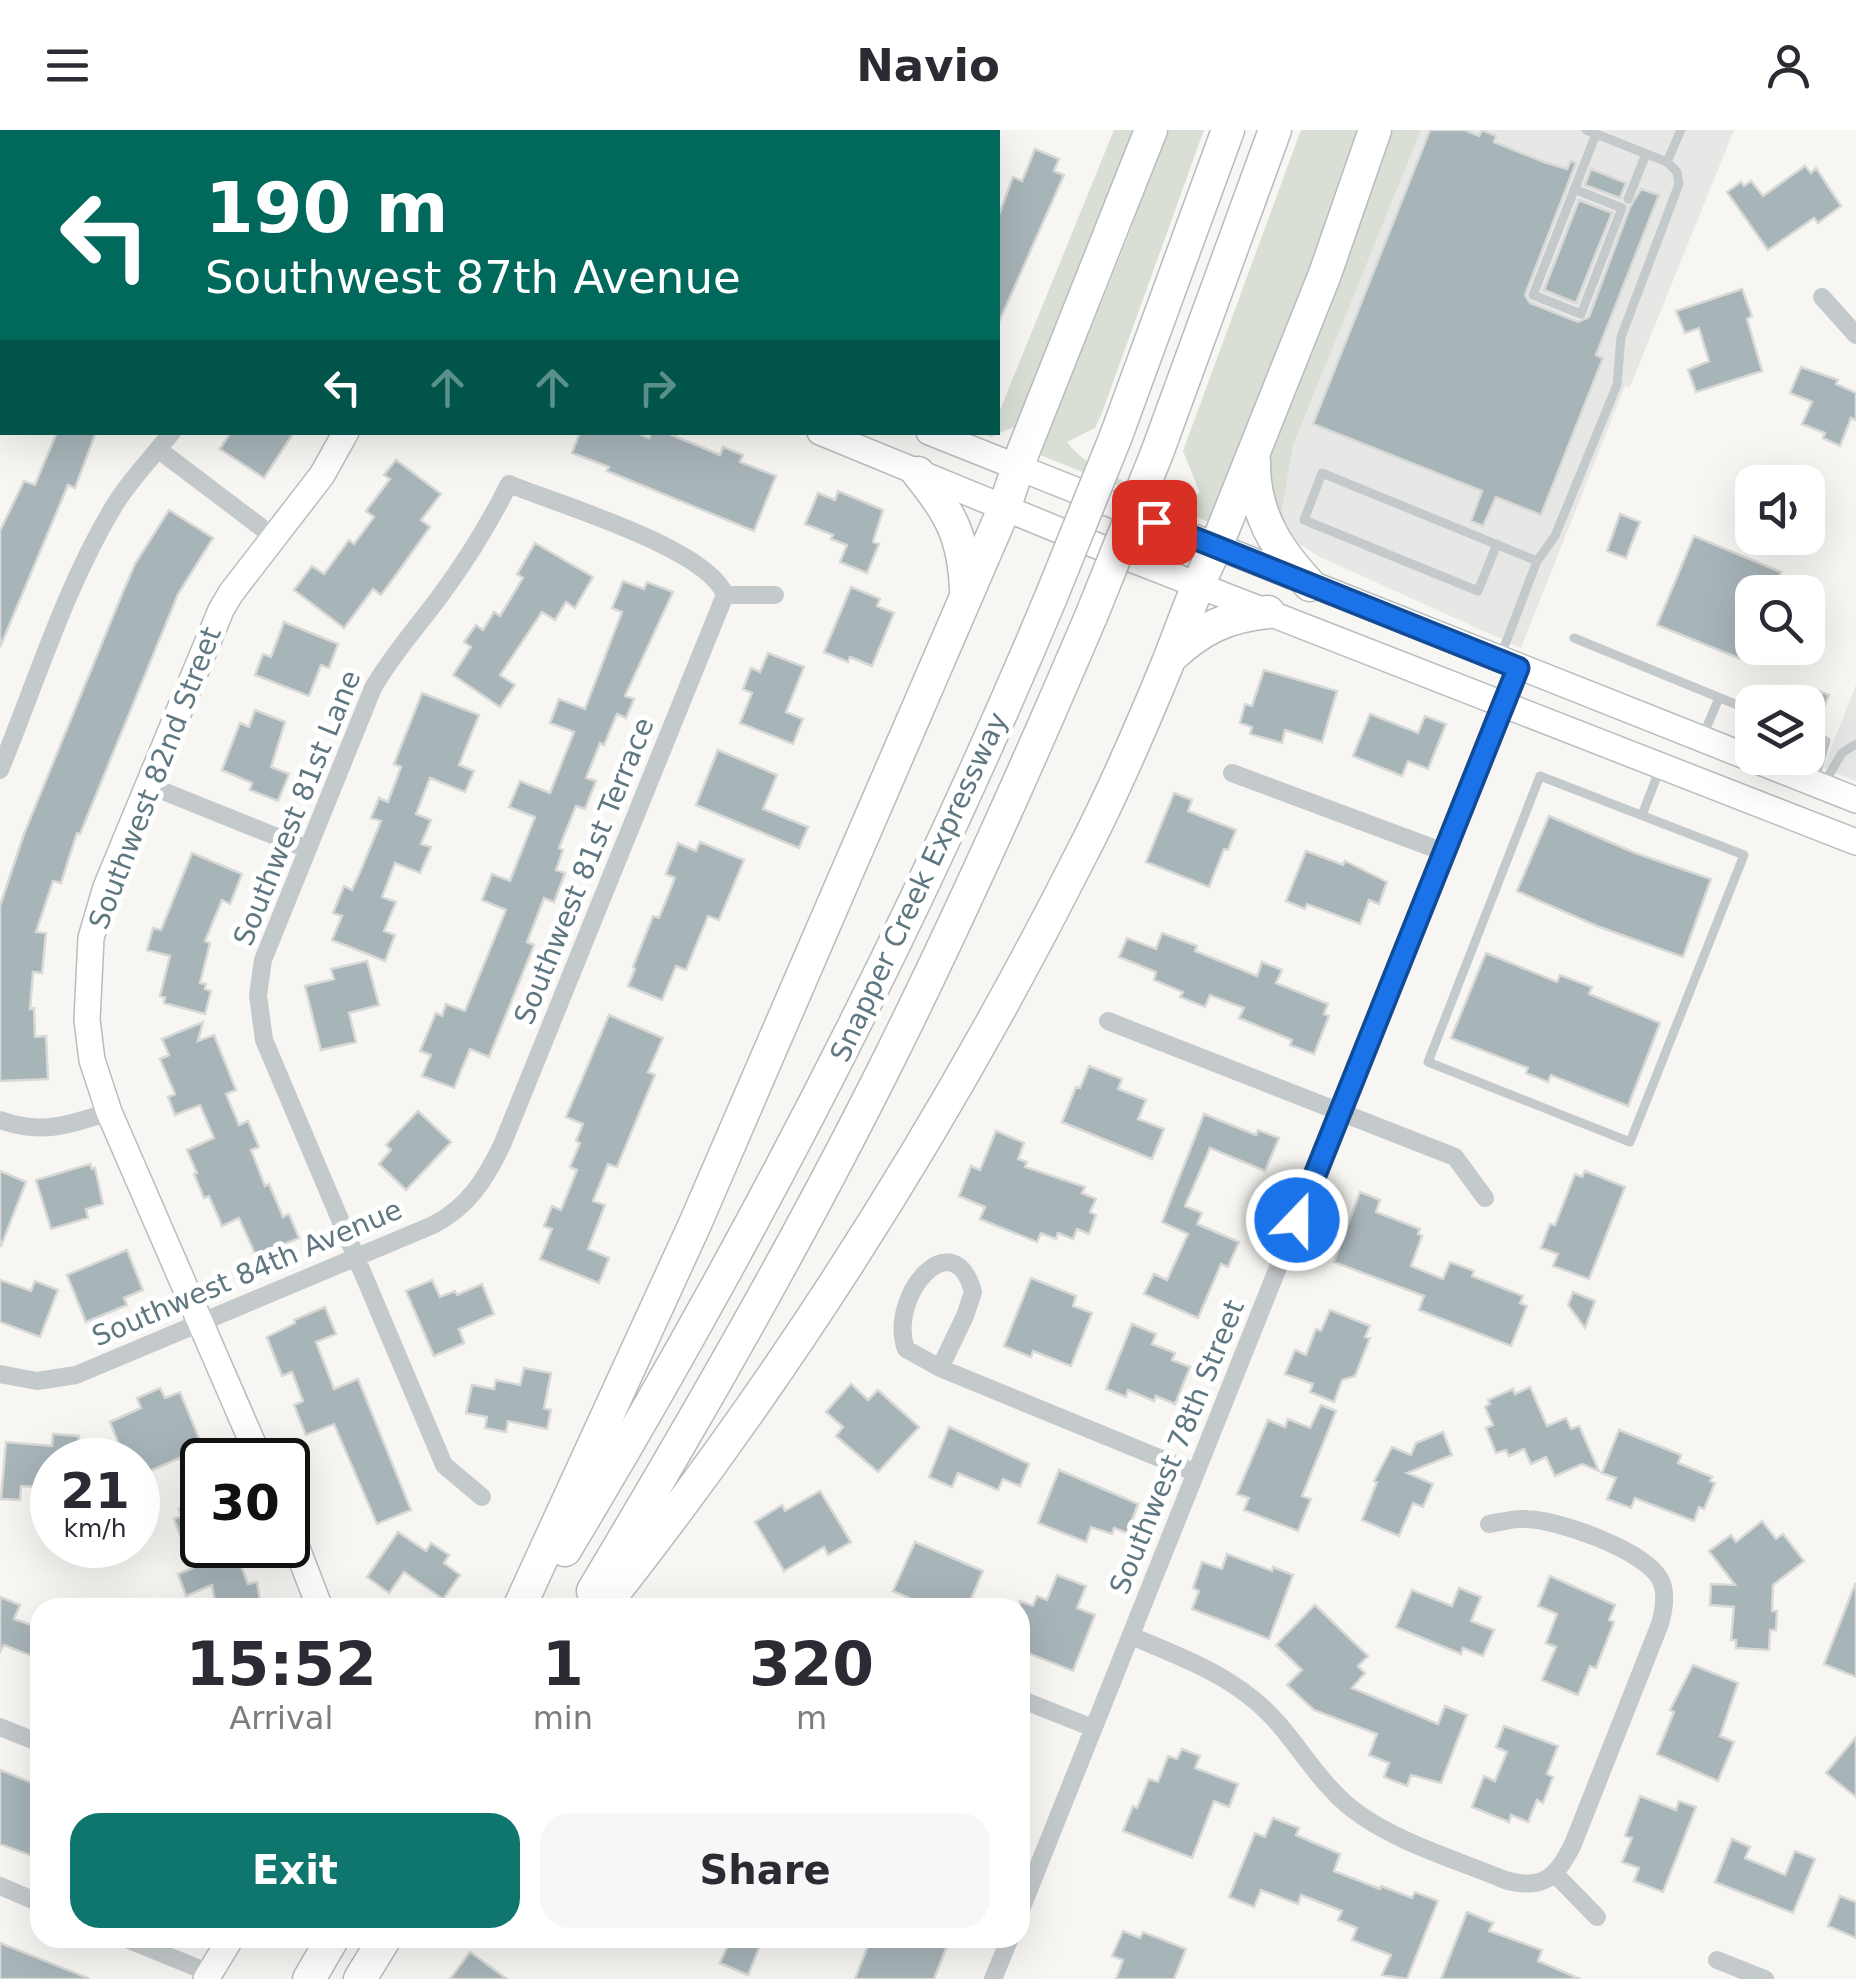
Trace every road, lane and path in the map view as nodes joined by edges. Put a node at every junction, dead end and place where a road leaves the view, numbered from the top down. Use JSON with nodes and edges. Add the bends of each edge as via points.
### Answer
{"nodes":[{"id":1,"x":1151,"y":130,"type":"edge"},
{"id":2,"x":1228,"y":130,"type":"edge"},
{"id":3,"x":1275,"y":130,"type":"edge"},
{"id":4,"x":1375,"y":130,"type":"edge"},
{"id":5,"x":1681,"y":130,"type":"edge"},
{"id":6,"x":1591,"y":132,"type":"edge"},
{"id":7,"x":1646,"y":154,"type":"junction"},
{"id":8,"x":1667,"y":162,"type":"junction"},
{"id":9,"x":1574,"y":189,"type":"junction"},
{"id":10,"x":1628,"y":199,"type":"dead end"},
{"id":11,"x":1822,"y":296,"type":"dead end"},
{"id":12,"x":1856,"y":335,"type":"edge"},
{"id":13,"x":170,"y":435,"type":"edge"},
{"id":14,"x":344,"y":435,"type":"edge"},
{"id":15,"x":835,"y":435,"type":"edge"},
{"id":16,"x":937,"y":435,"type":"edge"},
{"id":17,"x":860,"y":440,"type":"edge"},
{"id":18,"x":159,"y":450,"type":"junction"},
{"id":19,"x":1254,"y":452,"type":"junction"},
{"id":20,"x":1017,"y":468,"type":"junction"},
{"id":21,"x":918,"y":473,"type":"junction"},
{"id":22,"x":1004,"y":509,"type":"junction"},
{"id":23,"x":274,"y":537,"type":"junction"},
{"id":24,"x":1497,"y":544,"type":"junction"},
{"id":25,"x":1216,"y":547,"type":"junction"},
{"id":26,"x":1537,"y":561,"type":"junction"},
{"id":27,"x":1196,"y":585,"type":"junction"},
{"id":28,"x":1310,"y":585,"type":"junction"},
{"id":29,"x":725,"y":594,"type":"junction"},
{"id":30,"x":775,"y":595,"type":"dead end"},
{"id":31,"x":966,"y":595,"type":"junction"},
{"id":32,"x":1268,"y":612,"type":"junction"},
{"id":33,"x":1574,"y":638,"type":"dead end"},
{"id":34,"x":1169,"y":659,"type":"junction"},
{"id":35,"x":1509,"y":664,"type":"junction"},
{"id":36,"x":1719,"y":698,"type":"junction"},
{"id":37,"x":1505,"y":704,"type":"junction"},
{"id":38,"x":1735,"y":704,"type":"edge"},
{"id":39,"x":1701,"y":740,"type":"junction"},
{"id":40,"x":1856,"y":744,"type":"edge"},
{"id":41,"x":1661,"y":766,"type":"junction"},
{"id":42,"x":0,"y":770,"type":"edge"},
{"id":43,"x":1232,"y":772,"type":"dead end"},
{"id":44,"x":1819,"y":775,"type":"edge"},
{"id":45,"x":148,"y":785,"type":"junction"},
{"id":46,"x":1817,"y":786,"type":"junction"},
{"id":47,"x":1856,"y":800,"type":"edge"},
{"id":48,"x":1642,"y":815,"type":"junction"},
{"id":49,"x":1797,"y":820,"type":"junction"},
{"id":50,"x":1856,"y":842,"type":"edge"},
{"id":51,"x":307,"y":850,"type":"junction"},
{"id":52,"x":1444,"y":852,"type":"junction"},
{"id":53,"x":280,"y":861,"type":"dead end"},
{"id":54,"x":270,"y":867,"type":"dead end"},
{"id":55,"x":1108,"y":1021,"type":"dead end"},
{"id":56,"x":1341,"y":1111,"type":"junction"},
{"id":57,"x":108,"y":1112,"type":"junction"},
{"id":58,"x":0,"y":1120,"type":"edge"},
{"id":59,"x":492,"y":1167,"type":"joint"},
{"id":60,"x":1485,"y":1198,"type":"dead end"},
{"id":61,"x":356,"y":1256,"type":"junction"},
{"id":62,"x":202,"y":1322,"type":"junction"},
{"id":63,"x":940,"y":1368,"type":"junction"},
{"id":64,"x":0,"y":1374,"type":"edge"},
{"id":65,"x":251,"y":1438,"type":"edge"},
{"id":66,"x":1196,"y":1474,"type":"junction"},
{"id":67,"x":482,"y":1498,"type":"dead end"},
{"id":68,"x":1489,"y":1524,"type":"dead end"},
{"id":69,"x":305,"y":1568,"type":"edge"},
{"id":70,"x":316,"y":1598,"type":"edge"},
{"id":71,"x":524,"y":1598,"type":"edge"},
{"id":72,"x":537,"y":1598,"type":"edge"},
{"id":73,"x":589,"y":1598,"type":"edge"},
{"id":74,"x":610,"y":1598,"type":"edge"},
{"id":75,"x":1131,"y":1636,"type":"junction"},
{"id":76,"x":1030,"y":1703,"type":"edge"},
{"id":77,"x":0,"y":1727,"type":"edge"},
{"id":78,"x":1093,"y":1728,"type":"junction"},
{"id":79,"x":30,"y":1739,"type":"edge"},
{"id":80,"x":1555,"y":1874,"type":"junction"},
{"id":81,"x":0,"y":1886,"type":"edge"},
{"id":82,"x":1030,"y":1887,"type":"edge"},
{"id":83,"x":30,"y":1899,"type":"edge"},
{"id":84,"x":1597,"y":1917,"type":"dead end"},
{"id":85,"x":146,"y":1948,"type":"edge"},
{"id":86,"x":224,"y":1948,"type":"edge"},
{"id":87,"x":327,"y":1948,"type":"edge"},
{"id":88,"x":379,"y":1948,"type":"edge"},
{"id":89,"x":1006,"y":1948,"type":"edge"},
{"id":90,"x":1717,"y":1960,"type":"dead end"},
{"id":91,"x":208,"y":1976,"type":"edge"},
{"id":92,"x":309,"y":1979,"type":"edge"},
{"id":93,"x":360,"y":1979,"type":"edge"},
{"id":94,"x":994,"y":1979,"type":"edge"},
{"id":95,"x":1765,"y":1979,"type":"edge"}],
"edges":[{"from":1,"to":20,"type":"highway"},
{"from":2,"to":72,"type":"highway","name":"Snapper Creek Expressway","bridge":true,"via":[[1116,436],[959,807],[819,1097]]},
{"from":3,"to":73,"type":"highway","name":"Snapper Creek Expressway","bridge":true,"via":[[1157,453],[1012,799],[891,1055],[758,1306]]},
{"from":4,"to":19,"type":"highway"},
{"from":5,"to":8,"type":"lane"},
{"from":6,"to":7,"type":"lane"},
{"from":6,"to":9,"type":"lane"},
{"from":7,"to":8,"type":"lane"},
{"from":7,"to":10,"type":"lane"},
{"from":8,"to":26,"type":"lane","via":[[1680,184],[1623,330],[1616,385],[1555,536]]},
{"from":9,"to":9,"type":"lane","via":[[1534,295],[1580,314],[1622,208]]},
{"from":11,"to":12,"type":"street"},
{"from":13,"to":18,"type":"street"},
{"from":14,"to":23,"type":"main road","name":"Southwest 82nd Street"},
{"from":15,"to":17,"type":"main road"},
{"from":16,"to":20,"type":"main road"},
{"from":17,"to":21,"type":"main road"},
{"from":18,"to":23,"type":"street"},
{"from":18,"to":42,"type":"street","via":[[116,501],[92,548]]},
{"from":19,"to":25,"type":"highway"},
{"from":19,"to":28,"type":"highway","via":[[1263,520]]},
{"from":20,"to":22,"type":"highway"},
{"from":20,"to":25,"type":"main road"},
{"from":21,"to":22,"type":"main road"},
{"from":21,"to":31,"type":"highway","via":[[957,530]]},
{"from":22,"to":27,"type":"main road"},
{"from":22,"to":31,"type":"highway"},
{"from":23,"to":45,"type":"main road","name":"Southwest 82nd Street","via":[[221,610]]},
{"from":24,"to":24,"type":"lane","via":[[1322,473],[1304,520],[1478,591]]},
{"from":24,"to":26,"type":"lane"},
{"from":25,"to":27,"type":"highway"},
{"from":25,"to":28,"type":"main road"},
{"from":26,"to":35,"type":"lane"},
{"from":27,"to":32,"type":"main road"},
{"from":27,"to":34,"type":"highway"},
{"from":28,"to":35,"type":"main road"},
{"from":29,"to":30,"type":"street"},
{"from":29,"to":51,"type":"street","name":"Southwest 81st Lane","via":[[717,577],[668,548],[509,484],[444,592],[373,688]]},
{"from":29,"to":59,"type":"street","name":"Southwest 81st Terrace"},
{"from":31,"to":71,"type":"highway"},
{"from":32,"to":34,"type":"highway","via":[[1214,624]]},
{"from":32,"to":37,"type":"main road"},
{"from":33,"to":36,"type":"lane"},
{"from":34,"to":74,"type":"highway","via":[[1084,850],[918,1152],[692,1494]]},
{"from":35,"to":37,"type":"street","name":"Southwest 78th Street"},
{"from":35,"to":39,"type":"main road"},
{"from":36,"to":38,"type":"lane"},
{"from":36,"to":39,"type":"lane"},
{"from":37,"to":41,"type":"main road"},
{"from":37,"to":52,"type":"street","name":"Southwest 78th Street"},
{"from":39,"to":46,"type":"main road"},
{"from":40,"to":46,"type":"lane"},
{"from":41,"to":48,"type":"lane"},
{"from":41,"to":49,"type":"main road"},
{"from":43,"to":52,"type":"street"},
{"from":44,"to":46,"type":"lane"},
{"from":45,"to":51,"type":"street"},
{"from":45,"to":57,"type":"main road","name":"Southwest 82nd Street","via":[[106,887],[88,956],[89,1040]]},
{"from":46,"to":47,"type":"main road"},
{"from":46,"to":49,"type":"main road"},
{"from":48,"to":48,"type":"lane","via":[[1540,776],[1428,1062],[1630,1142],[1744,854]]},
{"from":49,"to":50,"type":"main road"},
{"from":51,"to":61,"type":"street","name":"Southwest 81st Lane","via":[[263,960],[260,1019]]},
{"from":52,"to":56,"type":"street","name":"Southwest 78th Street"},
{"from":53,"to":54,"type":"path"},
{"from":55,"to":56,"type":"street"},
{"from":56,"to":60,"type":"street","via":[[1455,1157]]},
{"from":56,"to":66,"type":"street","name":"Southwest 78th Street"},
{"from":57,"to":58,"type":"street","via":[[52,1129]]},
{"from":57,"to":62,"type":"main road","name":"Southwest 82nd Street"},
{"from":59,"to":61,"type":"street","name":"Southwest 84th Avenue","via":[[454,1213]]},
{"from":61,"to":62,"type":"street","name":"Southwest 84th Avenue"},
{"from":61,"to":67,"type":"street","name":"Southwest 81st Lane","via":[[444,1465]]},
{"from":62,"to":64,"type":"street","name":"Southwest 84th Avenue","via":[[65,1378]]},
{"from":62,"to":65,"type":"main road","name":"Southwest 82nd Street"},
{"from":63,"to":63,"type":"street","via":[[972,1292],[962,1271],[942,1262],[928,1269],[900,1322],[906,1348]]},
{"from":63,"to":66,"type":"street"},
{"from":66,"to":75,"type":"street","name":"Southwest 78th Street"},
{"from":68,"to":80,"type":"street","via":[[1524,1518],[1560,1526],[1632,1554],[1662,1586],[1656,1633],[1573,1844]]},
{"from":69,"to":70,"type":"main road"},
{"from":75,"to":78,"type":"street","name":"Southwest 78th Street"},
{"from":75,"to":80,"type":"street","via":[[1239,1687],[1346,1803],[1382,1827],[1513,1882],[1541,1882]]},
{"from":76,"to":78,"type":"street"},
{"from":77,"to":79,"type":"street"},
{"from":78,"to":82,"type":"street","name":"Southwest 78th Street"},
{"from":80,"to":84,"type":"street"},
{"from":81,"to":83,"type":"street"},
{"from":85,"to":91,"type":"street"},
{"from":86,"to":91,"type":"main road"},
{"from":87,"to":92,"type":"highway"},
{"from":88,"to":93,"type":"highway"},
{"from":89,"to":94,"type":"street"},
{"from":90,"to":95,"type":"street"}]}
